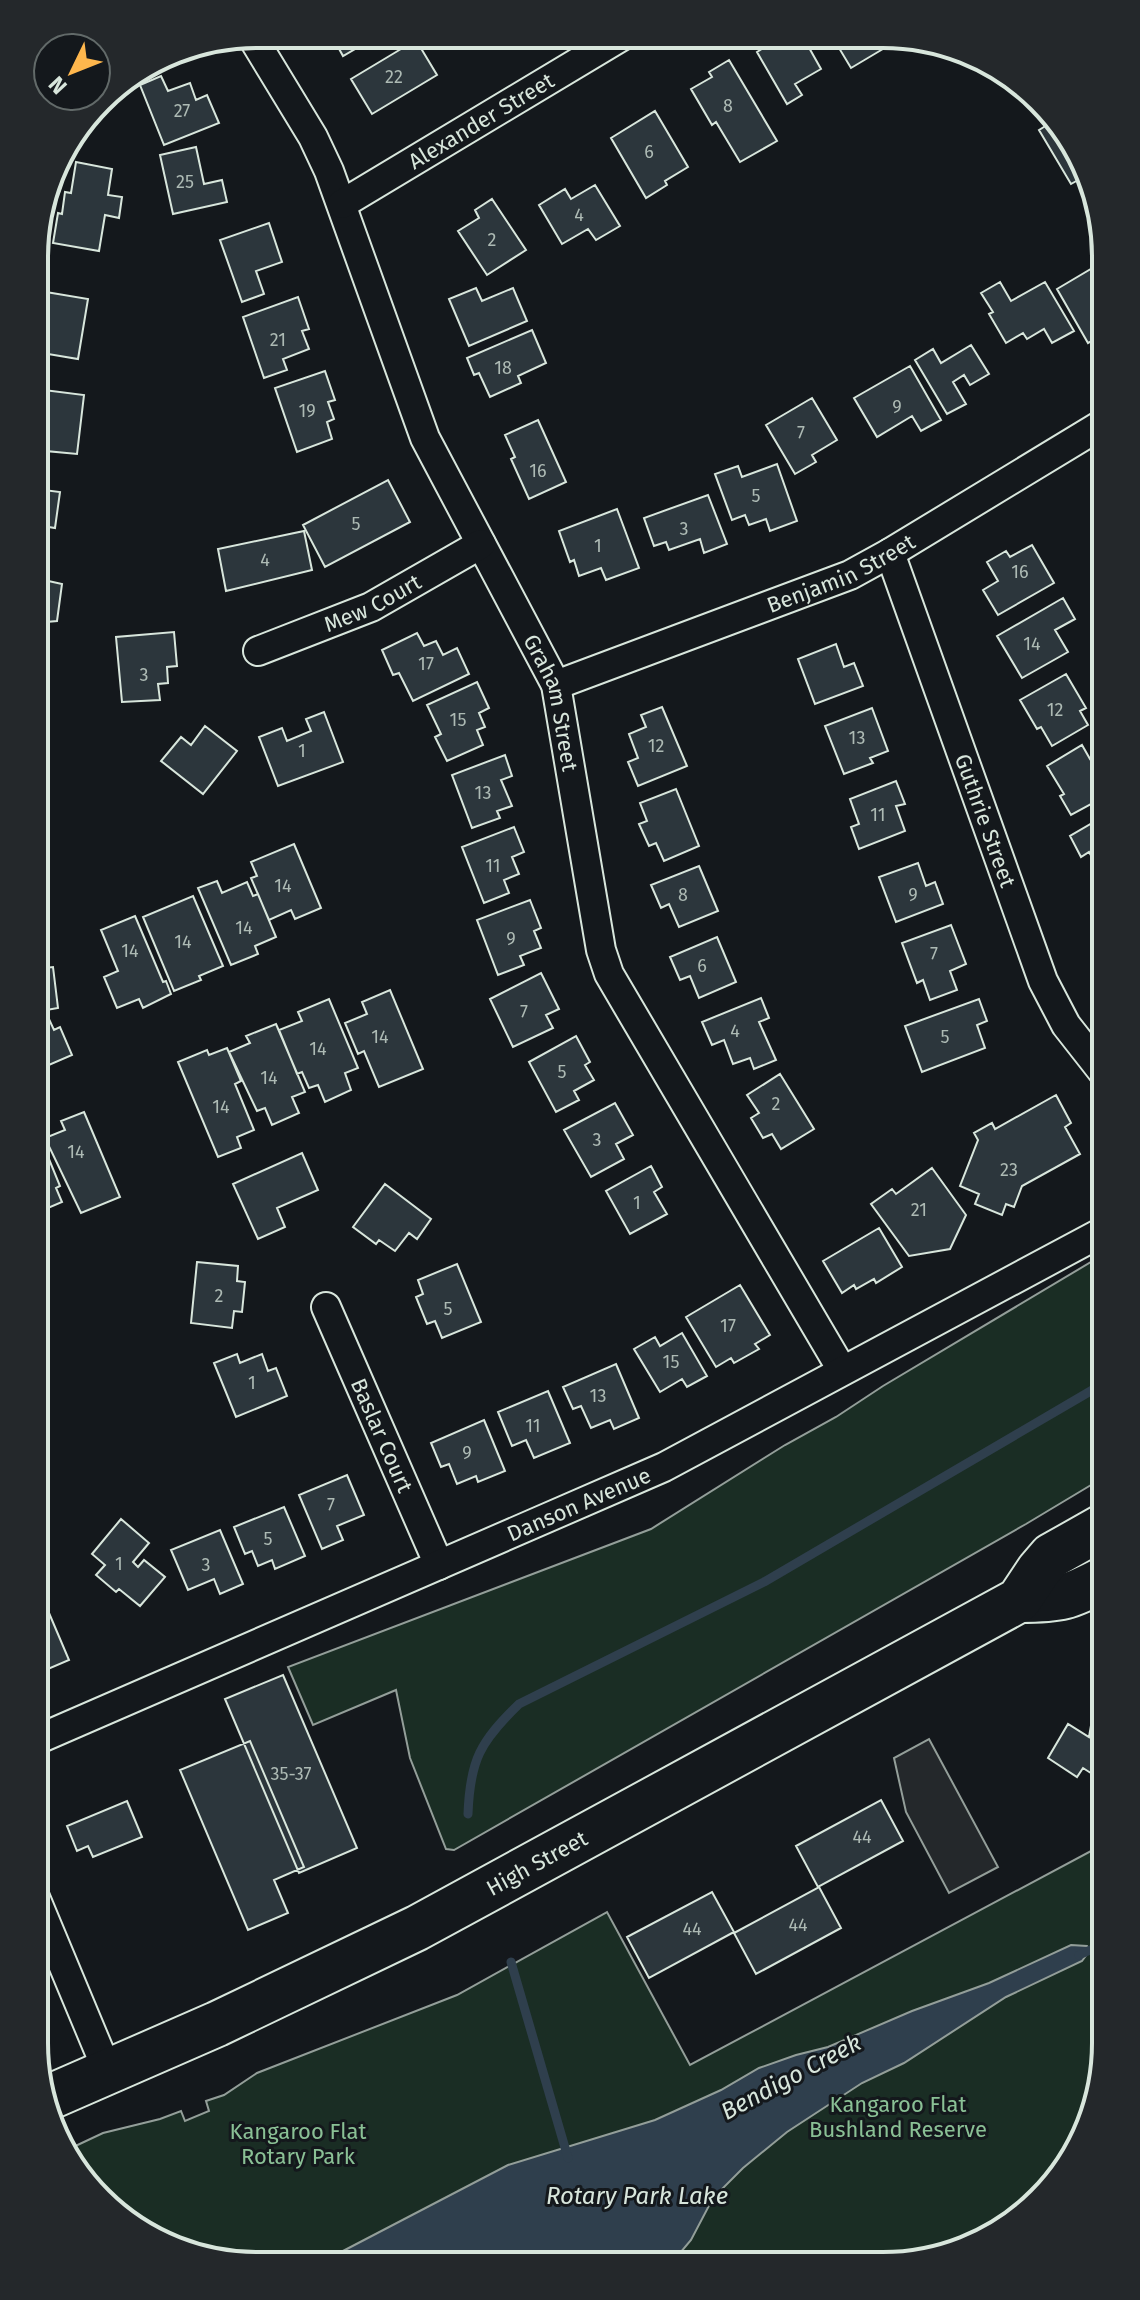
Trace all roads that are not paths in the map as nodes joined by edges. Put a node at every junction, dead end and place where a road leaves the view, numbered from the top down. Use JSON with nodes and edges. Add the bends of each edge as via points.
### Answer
{"nodes":[{"id":1,"x":259,"y":48,"type":"edge"},
{"id":2,"x":602,"y":48,"type":"edge"},
{"id":3,"x":342,"y":204,"type":"junction"},
{"id":4,"x":1092,"y":430,"type":"edge"},
{"id":5,"x":481,"y":544,"type":"junction"},
{"id":6,"x":890,"y":553,"type":"junction"},
{"id":7,"x":258,"y":651,"type":"dead end"},
{"id":8,"x":556,"y":685,"type":"junction"},
{"id":9,"x":1092,"y":1058,"type":"edge"},
{"id":10,"x":1092,"y":1237,"type":"edge"},
{"id":11,"x":326,"y":1307,"type":"dead end"},
{"id":12,"x":842,"y":1370,"type":"junction"},
{"id":13,"x":1092,"y":1533,"type":"edge"},
{"id":14,"x":439,"y":1565,"type":"junction"},
{"id":15,"x":1092,"y":1585,"type":"edge"},
{"id":16,"x":1019,"y":1600,"type":"junction"},
{"id":17,"x":48,"y":1735,"type":"edge"},
{"id":18,"x":48,"y":1928,"type":"edge"},
{"id":19,"x":108,"y":2072,"type":"junction"},
{"id":20,"x":55,"y":2095,"type":"edge"}],
"edges":[{"from":1,"to":3,"type":"street","name":"Graham Street","via":[[313,137]]},
{"from":2,"to":3,"type":"street","name":"Alexander Street"},
{"from":3,"to":5,"type":"street","name":"Graham Street","via":[[420,425]]},
{"from":4,"to":6,"type":"street","name":"Benjamin Street"},
{"from":5,"to":7,"type":"street","name":"Mew Court","via":[[371,607]]},
{"from":5,"to":8,"type":"street","name":"Graham Street"},
{"from":6,"to":8,"type":"street","name":"Benjamin Street","via":[[850,575]]},
{"from":6,"to":9,"type":"street","name":"Guthrie Street","via":[[1043,981],[1066,1025]]},
{"from":8,"to":12,"type":"street","name":"Graham Street","via":[[609,974]]},
{"from":10,"to":12,"type":"street","name":"Danson Avenue"},
{"from":11,"to":14,"type":"street","name":"Baslar Court"},
{"from":12,"to":14,"type":"street","name":"Danson Avenue","via":[[664,1467]]},
{"from":13,"to":16,"type":"highway","name":"High Street","via":[[1051,1556]]},
{"from":14,"to":17,"type":"street","name":"Danson Avenue"},
{"from":15,"to":16,"type":"highway","name":"High Street","via":[[1053,1600]]},
{"from":16,"to":19,"type":"highway","name":"High Street","via":[[417,1928]]},
{"from":18,"to":19,"type":"street"},
{"from":19,"to":20,"type":"highway","name":"High Street"}]}
